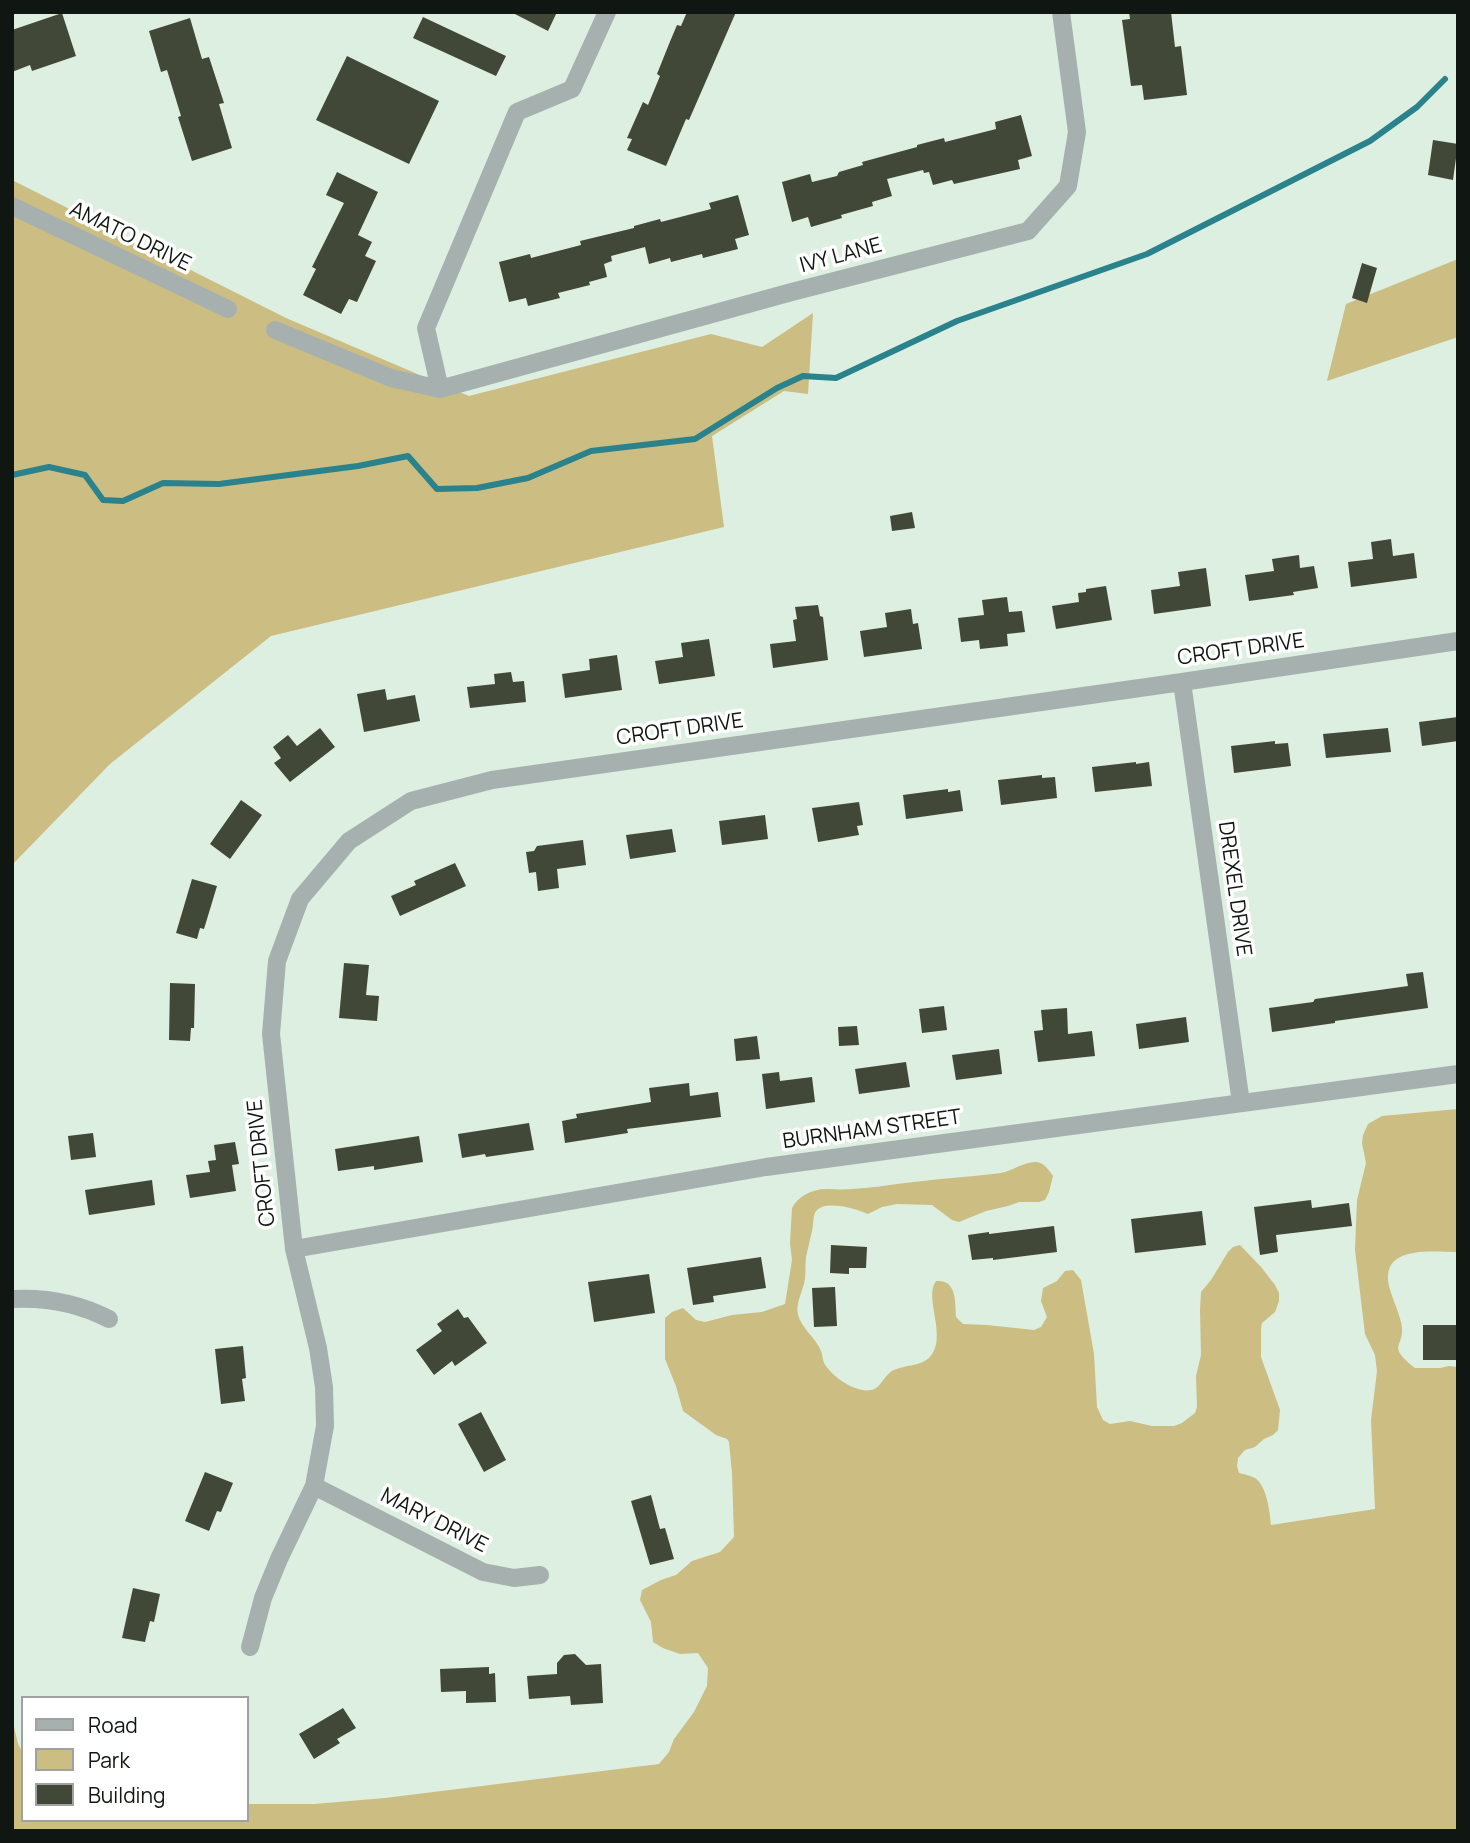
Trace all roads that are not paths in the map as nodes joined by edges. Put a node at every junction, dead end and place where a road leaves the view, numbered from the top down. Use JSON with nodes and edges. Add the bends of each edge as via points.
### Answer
{"nodes":[{"id":1,"x":607,"y":12,"type":"edge"},
{"id":2,"x":1061,"y":12,"type":"edge"},
{"id":3,"x":12,"y":206,"type":"edge"},
{"id":4,"x":228,"y":309,"type":"dead end"},
{"id":5,"x":275,"y":330,"type":"dead end"},
{"id":6,"x":440,"y":389,"type":"junction"},
{"id":7,"x":1458,"y":641,"type":"edge"},
{"id":8,"x":1182,"y":682,"type":"junction"},
{"id":9,"x":1458,"y":1074,"type":"edge"},
{"id":10,"x":1241,"y":1103,"type":"junction"},
{"id":11,"x":294,"y":1249,"type":"junction"},
{"id":12,"x":12,"y":1299,"type":"edge"},
{"id":13,"x":109,"y":1319,"type":"dead end"},
{"id":14,"x":314,"y":1486,"type":"junction"},
{"id":15,"x":540,"y":1575,"type":"dead end"},
{"id":16,"x":250,"y":1647,"type":"dead end"}],
"edges":[{"from":1,"to":6,"type":"street","via":[[572,89],[517,112],[426,328]]},
{"from":2,"to":6,"type":"street","name":"IVY LANE","via":[[1077,132],[1068,186],[1028,231]]},
{"from":3,"to":4,"type":"street","name":"AMATO DRIVE"},
{"from":5,"to":6,"type":"street","name":"IVY LANE","via":[[391,378]]},
{"from":7,"to":8,"type":"street","name":"CROFT DRIVE"},
{"from":8,"to":10,"type":"street","name":"DREXEL DRIVE"},
{"from":8,"to":11,"type":"street","name":"CROFT DRIVE","via":[[492,780],[411,801],[349,841],[300,899],[277,961],[271,1034]]},
{"from":9,"to":10,"type":"street","name":"BURNHAM STREET"},
{"from":10,"to":11,"type":"street","name":"BURNHAM STREET","via":[[766,1167]]},
{"from":11,"to":14,"type":"street","name":"CROFT DRIVE","via":[[324,1387],[325,1426]]},
{"from":12,"to":13,"type":"street","via":[[62,1301]]},
{"from":14,"to":15,"type":"street","name":"MARY DRIVE","via":[[483,1572],[514,1578]]},
{"from":14,"to":16,"type":"street","name":"CROFT DRIVE","via":[[263,1598]]}]}
